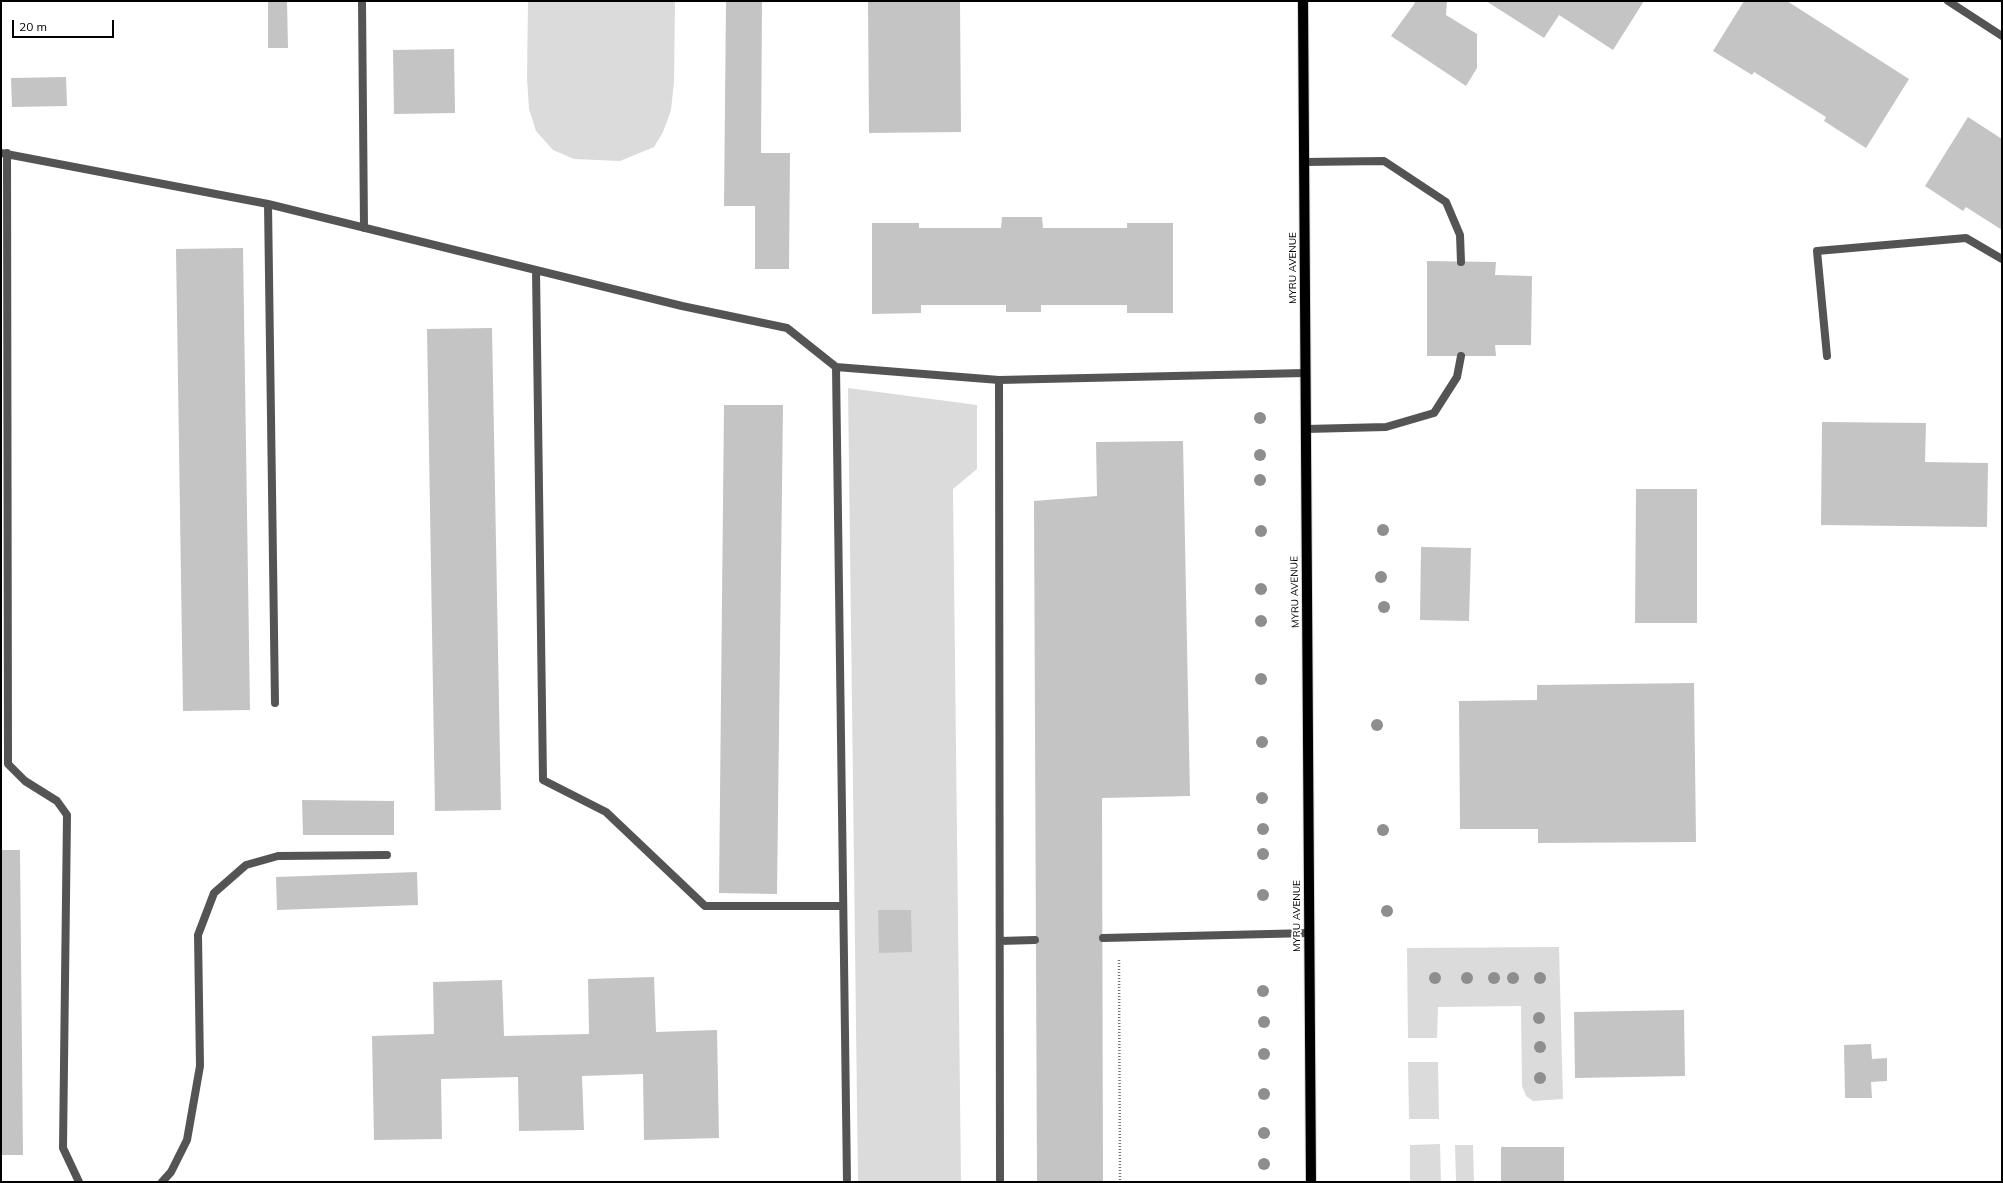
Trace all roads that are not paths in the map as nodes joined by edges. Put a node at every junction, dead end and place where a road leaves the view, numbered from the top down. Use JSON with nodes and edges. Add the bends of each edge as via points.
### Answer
{"nodes":[{"id":1,"x":362,"y":1,"type":"edge"},
{"id":2,"x":1303,"y":1,"type":"edge"},
{"id":3,"x":1948,"y":1,"type":"edge"},
{"id":4,"x":2002,"y":36,"type":"edge"},
{"id":5,"x":4,"y":153,"type":"edge"},
{"id":6,"x":1304,"y":162,"type":"junction"},
{"id":7,"x":268,"y":204,"type":"junction"},
{"id":8,"x":364,"y":228,"type":"junction"},
{"id":9,"x":2002,"y":259,"type":"edge"},
{"id":10,"x":1461,"y":262,"type":"dead end"},
{"id":11,"x":536,"y":270,"type":"junction"},
{"id":12,"x":1461,"y":356,"type":"dead end"},
{"id":13,"x":1827,"y":356,"type":"dead end"},
{"id":14,"x":836,"y":367,"type":"junction"},
{"id":15,"x":1305,"y":373,"type":"junction"},
{"id":16,"x":999,"y":380,"type":"junction"},
{"id":17,"x":1306,"y":429,"type":"junction"},
{"id":18,"x":275,"y":703,"type":"dead end"},
{"id":19,"x":388,"y":855,"type":"dead end"},
{"id":20,"x":842,"y":906,"type":"junction"},
{"id":21,"x":1310,"y":933,"type":"junction"},
{"id":22,"x":1103,"y":938,"type":"dead end"},
{"id":23,"x":1035,"y":940,"type":"dead end"},
{"id":24,"x":1000,"y":941,"type":"junction"},
{"id":25,"x":79,"y":1182,"type":"edge"},
{"id":26,"x":162,"y":1182,"type":"edge"},
{"id":27,"x":847,"y":1182,"type":"edge"},
{"id":28,"x":1000,"y":1182,"type":"edge"},
{"id":29,"x":1311,"y":1182,"type":"edge"}],
"edges":[{"from":1,"to":8,"type":"street"},
{"from":2,"to":6,"type":"main road","name":"MYRU AVENUE"},
{"from":3,"to":4,"type":"street"},
{"from":5,"to":7,"type":"street"},
{"from":5,"to":25,"type":"street","via":[[8,764],[26,781],[57,801],[66,815],[63,1148]]},
{"from":6,"to":10,"type":"street","via":[[1384,161],[1446,202],[1460,235]]},
{"from":6,"to":15,"type":"main road","name":"MYRU AVENUE"},
{"from":7,"to":8,"type":"street"},
{"from":7,"to":18,"type":"street"},
{"from":8,"to":11,"type":"street"},
{"from":9,"to":13,"type":"street","via":[[1966,238],[1817,251]]},
{"from":11,"to":14,"type":"street","via":[[682,306],[787,328]]},
{"from":11,"to":20,"type":"street","via":[[543,780],[606,812],[705,906]]},
{"from":12,"to":17,"type":"street","via":[[1457,377],[1434,414],[1386,427]]},
{"from":14,"to":16,"type":"street"},
{"from":14,"to":20,"type":"street"},
{"from":15,"to":16,"type":"street"},
{"from":15,"to":17,"type":"main road","name":"MYRU AVENUE"},
{"from":16,"to":24,"type":"street"},
{"from":17,"to":21,"type":"main road","name":"MYRU AVENUE"},
{"from":19,"to":26,"type":"street","via":[[278,856],[246,865],[214,894],[198,935],[200,1066],[191,1118],[187,1140],[171,1172]]},
{"from":20,"to":27,"type":"street"},
{"from":21,"to":22,"type":"street"},
{"from":21,"to":29,"type":"main road","name":"MYRU AVENUE"},
{"from":23,"to":24,"type":"street"},
{"from":24,"to":28,"type":"street"}]}
